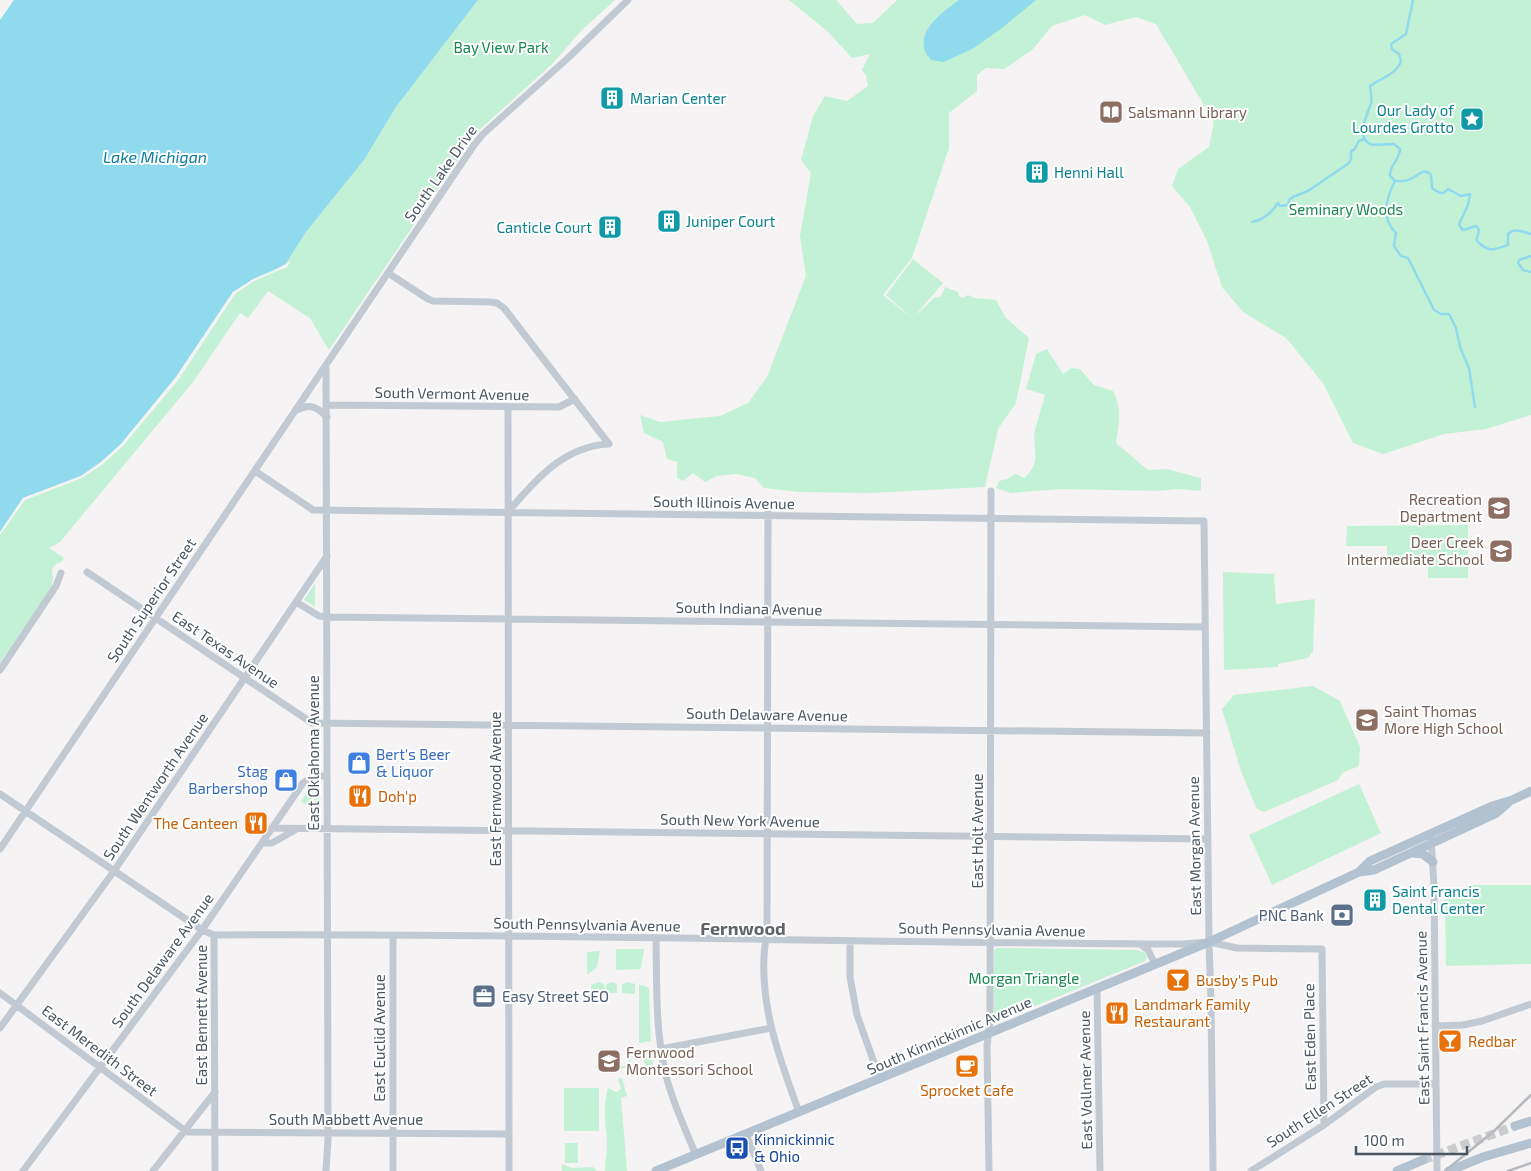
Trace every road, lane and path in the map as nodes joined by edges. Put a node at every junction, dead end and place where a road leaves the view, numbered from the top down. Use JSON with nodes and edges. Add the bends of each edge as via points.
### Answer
{"nodes":[{"id":1,"x":628,"y":0,"type":"edge"},
{"id":2,"x":388,"y":273,"type":"junction"},
{"id":3,"x":326,"y":366,"type":"junction"},
{"id":4,"x":574,"y":399,"type":"junction"},
{"id":5,"x":327,"y":405,"type":"junction"},
{"id":6,"x":508,"y":407,"type":"junction"},
{"id":7,"x":296,"y":410,"type":"junction"},
{"id":8,"x":327,"y":417,"type":"junction"},
{"id":9,"x":255,"y":471,"type":"junction"},
{"id":10,"x":991,"y":491,"type":"dead end"},
{"id":11,"x":327,"y":511,"type":"junction"},
{"id":12,"x":768,"y":512,"type":"junction"},
{"id":13,"x":508,"y":513,"type":"junction"},
{"id":14,"x":990,"y":519,"type":"junction"},
{"id":15,"x":1204,"y":521,"type":"joint"},
{"id":16,"x":327,"y":556,"type":"junction"},
{"id":17,"x":87,"y":572,"type":"dead end"},
{"id":18,"x":61,"y":573,"type":"dead end"},
{"id":19,"x":296,"y":602,"type":"junction"},
{"id":20,"x":327,"y":617,"type":"junction"},
{"id":21,"x":155,"y":618,"type":"junction"},
{"id":22,"x":508,"y":619,"type":"junction"},
{"id":23,"x":768,"y":622,"type":"junction"},
{"id":24,"x":991,"y":624,"type":"junction"},
{"id":25,"x":1205,"y":627,"type":"junction"},
{"id":26,"x":0,"y":670,"type":"edge"},
{"id":27,"x":244,"y":678,"type":"junction"},
{"id":28,"x":327,"y":723,"type":"junction"},
{"id":29,"x":509,"y":725,"type":"junction"},
{"id":30,"x":767,"y":728,"type":"junction"},
{"id":31,"x":990,"y":731,"type":"junction"},
{"id":32,"x":1206,"y":733,"type":"junction"},
{"id":33,"x":327,"y":776,"type":"junction"},
{"id":34,"x":1531,"y":791,"type":"edge"},
{"id":35,"x":0,"y":794,"type":"edge"},
{"id":36,"x":26,"y":812,"type":"junction"},
{"id":37,"x":272,"y":828,"type":"junction"},
{"id":38,"x":298,"y":829,"type":"junction"},
{"id":39,"x":327,"y":829,"type":"junction"},
{"id":40,"x":509,"y":831,"type":"junction"},
{"id":41,"x":767,"y":834,"type":"junction"},
{"id":42,"x":990,"y":836,"type":"junction"},
{"id":43,"x":1208,"y":839,"type":"junction"},
{"id":44,"x":1431,"y":839,"type":"junction"},
{"id":45,"x":262,"y":844,"type":"junction"},
{"id":46,"x":0,"y":849,"type":"edge"},
{"id":47,"x":1412,"y":853,"type":"junction"},
{"id":48,"x":1433,"y":862,"type":"junction"},
{"id":49,"x":114,"y":871,"type":"junction"},
{"id":50,"x":1359,"y":872,"type":"junction"},
{"id":51,"x":202,"y":930,"type":"junction"},
{"id":52,"x":214,"y":935,"type":"junction"},
{"id":53,"x":327,"y":935,"type":"junction"},
{"id":54,"x":393,"y":935,"type":"junction"},
{"id":55,"x":509,"y":937,"type":"junction"},
{"id":56,"x":656,"y":938,"type":"junction"},
{"id":57,"x":766,"y":940,"type":"junction"},
{"id":58,"x":850,"y":941,"type":"junction"},
{"id":59,"x":1209,"y":942,"type":"junction"},
{"id":60,"x":990,"y":943,"type":"junction"},
{"id":61,"x":1140,"y":944,"type":"junction"},
{"id":62,"x":1322,"y":949,"type":"joint"},
{"id":63,"x":1155,"y":964,"type":"junction"},
{"id":64,"x":1097,"y":988,"type":"junction"},
{"id":65,"x":0,"y":993,"type":"edge"},
{"id":66,"x":1531,"y":1004,"type":"edge"},
{"id":67,"x":17,"y":1005,"type":"junction"},
{"id":68,"x":1435,"y":1026,"type":"junction"},
{"id":69,"x":0,"y":1028,"type":"edge"},
{"id":70,"x":771,"y":1028,"type":"junction"},
{"id":71,"x":988,"y":1034,"type":"junction"},
{"id":72,"x":661,"y":1049,"type":"junction"},
{"id":73,"x":100,"y":1067,"type":"junction"},
{"id":74,"x":880,"y":1079,"type":"junction"},
{"id":75,"x":1436,"y":1084,"type":"junction"},
{"id":76,"x":215,"y":1091,"type":"junction"},
{"id":77,"x":800,"y":1112,"type":"junction"},
{"id":78,"x":1531,"y":1121,"type":"edge"},
{"id":79,"x":1324,"y":1124,"type":"junction"},
{"id":80,"x":1515,"y":1126,"type":"tunnel mouth"},
{"id":81,"x":184,"y":1130,"type":"junction"},
{"id":82,"x":215,"y":1132,"type":"junction"},
{"id":83,"x":393,"y":1133,"type":"junction"},
{"id":84,"x":509,"y":1134,"type":"junction"},
{"id":85,"x":746,"y":1134,"type":"junction"},
{"id":86,"x":328,"y":1136,"type":"junction"},
{"id":87,"x":1531,"y":1143,"type":"edge"},
{"id":88,"x":696,"y":1155,"type":"junction"},
{"id":89,"x":1423,"y":1160,"type":"tunnel mouth"},
{"id":90,"x":23,"y":1171,"type":"edge"},
{"id":91,"x":153,"y":1171,"type":"edge"},
{"id":92,"x":215,"y":1171,"type":"edge"},
{"id":93,"x":326,"y":1171,"type":"edge"},
{"id":94,"x":330,"y":1171,"type":"edge"},
{"id":95,"x":393,"y":1171,"type":"edge"},
{"id":96,"x":509,"y":1171,"type":"edge"},
{"id":97,"x":656,"y":1171,"type":"edge"},
{"id":98,"x":761,"y":1171,"type":"edge"},
{"id":99,"x":989,"y":1171,"type":"edge"},
{"id":100,"x":1100,"y":1171,"type":"edge"},
{"id":101,"x":1213,"y":1171,"type":"edge"},
{"id":102,"x":1251,"y":1171,"type":"edge"},
{"id":103,"x":1397,"y":1171,"type":"edge"},
{"id":104,"x":1437,"y":1171,"type":"edge"},
{"id":105,"x":1449,"y":1171,"type":"edge"}],
"edges":[{"from":1,"to":2,"type":"street","name":"South Lake Drive","via":[[483,134]]},
{"from":2,"to":3,"type":"street","name":"South Lake Drive"},
{"from":2,"to":4,"type":"street","via":[[428,299],[497,303]]},
{"from":3,"to":5,"type":"street","name":"East Oklahoma Avenue"},
{"from":3,"to":7,"type":"street","name":"South Superior Street"},
{"from":4,"to":6,"type":"street","name":"South Vermont Avenue","via":[[559,407]]},
{"from":4,"to":13,"type":"street","via":[[609,444],[581,448],[558,462]]},
{"from":5,"to":6,"type":"street","name":"South Vermont Avenue"},
{"from":5,"to":8,"type":"street","name":"East Oklahoma Avenue"},
{"from":6,"to":13,"type":"street","name":"East Fernwood Avenue"},
{"from":7,"to":8,"type":"street","via":[[312,406]]},
{"from":7,"to":9,"type":"street","name":"South Superior Street"},
{"from":8,"to":11,"type":"street","name":"East Oklahoma Avenue"},
{"from":9,"to":11,"type":"street","name":"South Illinois Avenue","via":[[313,510]]},
{"from":9,"to":21,"type":"street","name":"South Superior Street"},
{"from":10,"to":14,"type":"street","name":"East Holt Avenue"},
{"from":11,"to":13,"type":"street","name":"South Illinois Avenue"},
{"from":11,"to":16,"type":"street","name":"East Oklahoma Avenue"},
{"from":12,"to":13,"type":"street","name":"South Illinois Avenue"},
{"from":12,"to":14,"type":"street","name":"South Illinois Avenue"},
{"from":12,"to":23,"type":"street"},
{"from":13,"to":22,"type":"street","name":"East Fernwood Avenue"},
{"from":14,"to":15,"type":"street","name":"South Illinois Avenue"},
{"from":14,"to":24,"type":"street","name":"East Holt Avenue"},
{"from":15,"to":25,"type":"street","name":"East Morgan Avenue"},
{"from":16,"to":19,"type":"street","name":"South Wentworth Avenue"},
{"from":16,"to":20,"type":"street","name":"East Oklahoma Avenue"},
{"from":17,"to":21,"type":"street","name":"East Texas Avenue"},
{"from":18,"to":26,"type":"street","via":[[56,586]]},
{"from":19,"to":20,"type":"street","name":"South Indiana Avenue","via":[[319,616]]},
{"from":19,"to":27,"type":"street","name":"South Wentworth Avenue"},
{"from":20,"to":22,"type":"street","name":"South Indiana Avenue"},
{"from":20,"to":28,"type":"street","name":"East Oklahoma Avenue"},
{"from":21,"to":27,"type":"street","name":"East Texas Avenue"},
{"from":21,"to":36,"type":"street","name":"South Superior Street"},
{"from":22,"to":23,"type":"street","name":"South Indiana Avenue"},
{"from":22,"to":29,"type":"street","name":"East Fernwood Avenue"},
{"from":23,"to":24,"type":"street","name":"South Indiana Avenue"},
{"from":23,"to":30,"type":"street"},
{"from":24,"to":25,"type":"street","name":"South Indiana Avenue"},
{"from":24,"to":31,"type":"street","name":"East Holt Avenue"},
{"from":25,"to":32,"type":"street","name":"East Morgan Avenue"},
{"from":27,"to":28,"type":"street","name":"East Texas Avenue","via":[[312,723]]},
{"from":27,"to":49,"type":"street","name":"South Wentworth Avenue"},
{"from":28,"to":29,"type":"street","name":"South Delaware Avenue"},
{"from":28,"to":33,"type":"street","name":"East Oklahoma Avenue"},
{"from":29,"to":30,"type":"street","name":"South Delaware Avenue"},
{"from":29,"to":40,"type":"street","name":"East Fernwood Avenue"},
{"from":30,"to":31,"type":"street","name":"South Delaware Avenue"},
{"from":30,"to":41,"type":"street"},
{"from":31,"to":32,"type":"street","name":"South Delaware Avenue"},
{"from":31,"to":42,"type":"street","name":"East Holt Avenue"},
{"from":32,"to":43,"type":"street","name":"East Morgan Avenue"},
{"from":33,"to":37,"type":"street","name":"South Delaware Avenue","via":[[308,778]]},
{"from":33,"to":39,"type":"street","name":"East Oklahoma Avenue"},
{"from":34,"to":44,"type":"main road","name":"South Kinnickinnic Avenue","via":[[1492,806]]},
{"from":35,"to":36,"type":"street","name":"East Bennett Avenue"},
{"from":36,"to":46,"type":"street","name":"South Superior Street"},
{"from":36,"to":49,"type":"street","name":"East Bennett Avenue"},
{"from":37,"to":38,"type":"street","name":"South New York Avenue"},
{"from":37,"to":45,"type":"street","name":"South Delaware Avenue"},
{"from":38,"to":39,"type":"street","name":"South New York Avenue"},
{"from":38,"to":45,"type":"street","via":[[272,843]]},
{"from":39,"to":40,"type":"street","name":"South New York Avenue"},
{"from":39,"to":53,"type":"street","name":"East Oklahoma Avenue"},
{"from":40,"to":41,"type":"street","name":"South New York Avenue"},
{"from":40,"to":55,"type":"street","name":"East Fernwood Avenue"},
{"from":41,"to":42,"type":"street","name":"South New York Avenue"},
{"from":41,"to":57,"type":"street"},
{"from":42,"to":43,"type":"street","name":"South New York Avenue"},
{"from":42,"to":60,"type":"street","name":"East Holt Avenue"},
{"from":43,"to":59,"type":"street","name":"East Morgan Avenue"},
{"from":44,"to":47,"type":"main road","name":"South Kinnickinnic Avenue"},
{"from":44,"to":48,"type":"street","name":"East Saint Francis Avenue"},
{"from":44,"to":50,"type":"main road","name":"South Kinnickinnic Avenue","via":[[1370,861]]},
{"from":45,"to":51,"type":"street","name":"South Delaware Avenue"},
{"from":47,"to":48,"type":"main road","via":[[1423,854]]},
{"from":47,"to":50,"type":"main road","name":"South Kinnickinnic Avenue","via":[[1374,870]]},
{"from":48,"to":68,"type":"street","name":"East Saint Francis Avenue"},
{"from":49,"to":51,"type":"street","name":"East Bennett Avenue"},
{"from":49,"to":67,"type":"street","name":"South Wentworth Avenue"},
{"from":50,"to":59,"type":"main road","name":"South Kinnickinnic Avenue"},
{"from":51,"to":52,"type":"street","name":"East Bennett Avenue"},
{"from":51,"to":73,"type":"street","name":"South Delaware Avenue"},
{"from":52,"to":53,"type":"street","name":"South Pennsylvania Avenue"},
{"from":52,"to":76,"type":"street","name":"East Bennett Avenue"},
{"from":53,"to":54,"type":"street","name":"South Pennsylvania Avenue"},
{"from":53,"to":86,"type":"street","name":"East Oklahoma Avenue"},
{"from":54,"to":55,"type":"street","name":"South Pennsylvania Avenue"},
{"from":54,"to":83,"type":"street","name":"East Euclid Avenue"},
{"from":55,"to":56,"type":"street","name":"South Pennsylvania Avenue"},
{"from":55,"to":84,"type":"street","name":"East Fernwood Avenue"},
{"from":56,"to":57,"type":"street","name":"South Pennsylvania Avenue"},
{"from":56,"to":72,"type":"street"},
{"from":57,"to":58,"type":"street","name":"South Pennsylvania Avenue"},
{"from":57,"to":70,"type":"street","via":[[764,970]]},
{"from":58,"to":60,"type":"street","name":"South Pennsylvania Avenue"},
{"from":58,"to":74,"type":"street","via":[[850,977],[857,1015]]},
{"from":59,"to":61,"type":"street","name":"South Pennsylvania Avenue"},
{"from":59,"to":62,"type":"street","name":"South Pennsylvania Avenue","via":[[1237,948]]},
{"from":59,"to":63,"type":"main road","name":"South Kinnickinnic Avenue"},
{"from":59,"to":101,"type":"street","name":"East Morgan Avenue"},
{"from":60,"to":61,"type":"street","name":"South Pennsylvania Avenue"},
{"from":60,"to":71,"type":"street","name":"East Holt Avenue"},
{"from":61,"to":63,"type":"street","via":[[1148,950]]},
{"from":62,"to":79,"type":"street","name":"East Eden Place"},
{"from":63,"to":64,"type":"main road","name":"South Kinnickinnic Avenue"},
{"from":64,"to":71,"type":"main road","name":"South Kinnickinnic Avenue"},
{"from":64,"to":100,"type":"street","name":"East Vollmer Avenue"},
{"from":65,"to":67,"type":"street","name":"East Meredith Street"},
{"from":66,"to":68,"type":"street","via":[[1482,1021]]},
{"from":67,"to":69,"type":"street","name":"South Wentworth Avenue"},
{"from":67,"to":73,"type":"street","name":"East Meredith Street"},
{"from":68,"to":75,"type":"street","name":"East Saint Francis Avenue"},
{"from":70,"to":72,"type":"street"},
{"from":70,"to":77,"type":"street","via":[[781,1065]]},
{"from":71,"to":74,"type":"main road","name":"South Kinnickinnic Avenue"},
{"from":71,"to":99,"type":"street","name":"East Holt Avenue"},
{"from":72,"to":88,"type":"street","via":[[674,1102]]},
{"from":73,"to":81,"type":"street","name":"East Meredith Street"},
{"from":73,"to":90,"type":"street","name":"South Delaware Avenue"},
{"from":74,"to":77,"type":"main road","name":"South Kinnickinnic Avenue"},
{"from":75,"to":79,"type":"street","name":"South Ellen Street","via":[[1384,1084]]},
{"from":75,"to":104,"type":"street","name":"East Saint Francis Avenue"},
{"from":76,"to":81,"type":"street"},
{"from":76,"to":82,"type":"street","name":"East Bennett Avenue"},
{"from":77,"to":85,"type":"main road","name":"South Kinnickinnic Avenue"},
{"from":78,"to":80,"type":"main road"},
{"from":79,"to":102,"type":"street","name":"South Ellen Street"},
{"from":81,"to":82,"type":"street","name":"South Mabbett Avenue"},
{"from":81,"to":91,"type":"street"},
{"from":82,"to":86,"type":"street","name":"South Mabbett Avenue"},
{"from":82,"to":92,"type":"street","name":"East Bennett Avenue"},
{"from":83,"to":84,"type":"street","name":"South Mabbett Avenue"},
{"from":83,"to":86,"type":"street","name":"South Mabbett Avenue"},
{"from":83,"to":95,"type":"street","name":"East Euclid Avenue"},
{"from":84,"to":96,"type":"street","name":"East Fernwood Avenue"},
{"from":85,"to":88,"type":"main road","name":"South Kinnickinnic Avenue"},
{"from":85,"to":98,"type":"street"},
{"from":86,"to":93,"type":"street","name":"East Oklahoma Avenue"},
{"from":86,"to":94,"type":"street","name":"East Oklahoma Avenue"},
{"from":87,"to":105,"type":"main road"},
{"from":88,"to":97,"type":"main road","name":"South Kinnickinnic Avenue"},
{"from":89,"to":103,"type":"main road"}]}
